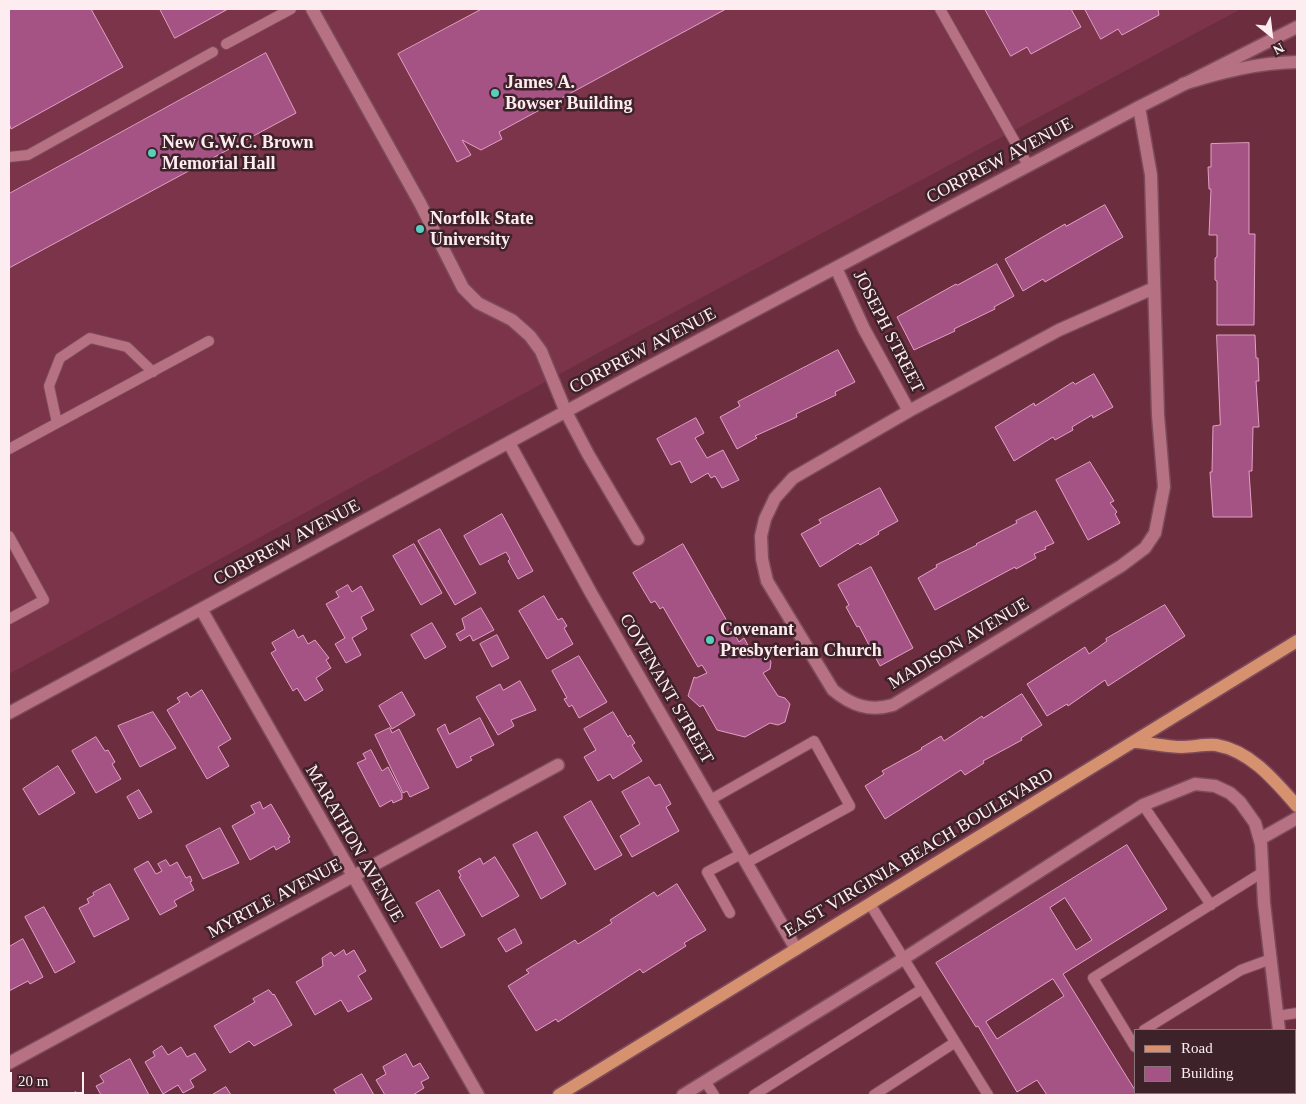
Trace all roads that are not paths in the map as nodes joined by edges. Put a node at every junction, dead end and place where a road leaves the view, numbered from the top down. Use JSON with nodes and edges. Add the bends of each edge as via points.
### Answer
{"nodes":[{"id":1,"x":291,"y":9,"type":"edge"},
{"id":2,"x":312,"y":9,"type":"edge"},
{"id":3,"x":940,"y":9,"type":"edge"},
{"id":4,"x":1297,"y":27,"type":"edge"},
{"id":5,"x":226,"y":44,"type":"dead end"},
{"id":6,"x":213,"y":52,"type":"dead end"},
{"id":7,"x":1297,"y":62,"type":"edge"},
{"id":8,"x":1184,"y":84,"type":"junction"},
{"id":9,"x":1139,"y":107,"type":"junction"},
{"id":10,"x":9,"y":157,"type":"edge"},
{"id":11,"x":1028,"y":165,"type":"junction"},
{"id":12,"x":836,"y":268,"type":"junction"},
{"id":13,"x":1154,"y":288,"type":"junction"},
{"id":14,"x":209,"y":341,"type":"dead end"},
{"id":15,"x":154,"y":372,"type":"junction"},
{"id":16,"x":910,"y":411,"type":"junction"},
{"id":17,"x":566,"y":412,"type":"junction"},
{"id":18,"x":57,"y":423,"type":"junction"},
{"id":19,"x":509,"y":443,"type":"junction"},
{"id":20,"x":9,"y":449,"type":"edge"},
{"id":21,"x":9,"y":536,"type":"edge"},
{"id":22,"x":638,"y":539,"type":"dead end"},
{"id":23,"x":201,"y":609,"type":"junction"},
{"id":24,"x":9,"y":619,"type":"edge"},
{"id":25,"x":1297,"y":642,"type":"edge"},
{"id":26,"x":9,"y":713,"type":"edge"},
{"id":27,"x":1136,"y":742,"type":"junction"},
{"id":28,"x":558,"y":765,"type":"dead end"},
{"id":29,"x":710,"y":800,"type":"junction"},
{"id":30,"x":1143,"y":805,"type":"junction"},
{"id":31,"x":1297,"y":806,"type":"edge"},
{"id":32,"x":1297,"y":818,"type":"edge"},
{"id":33,"x":1260,"y":839,"type":"junction"},
{"id":34,"x":743,"y":858,"type":"junction"},
{"id":35,"x":1263,"y":872,"type":"junction"},
{"id":36,"x":353,"y":876,"type":"junction"},
{"id":37,"x":870,"y":904,"type":"junction"},
{"id":38,"x":1210,"y":905,"type":"junction"},
{"id":39,"x":730,"y":913,"type":"dead end"},
{"id":40,"x":796,"y":950,"type":"junction"},
{"id":41,"x":903,"y":958,"type":"junction"},
{"id":42,"x":1270,"y":959,"type":"junction"},
{"id":43,"x":922,"y":989,"type":"junction"},
{"id":44,"x":1297,"y":1013,"type":"edge"},
{"id":45,"x":1277,"y":1016,"type":"junction"},
{"id":46,"x":1146,"y":1029,"type":"edge"},
{"id":47,"x":1279,"y":1029,"type":"edge"},
{"id":48,"x":1133,"y":1041,"type":"edge"},
{"id":49,"x":954,"y":1043,"type":"junction"},
{"id":50,"x":9,"y":1063,"type":"edge"},
{"id":51,"x":705,"y":1081,"type":"junction"},
{"id":52,"x":478,"y":1095,"type":"edge"},
{"id":53,"x":559,"y":1095,"type":"edge"},
{"id":54,"x":683,"y":1095,"type":"edge"},
{"id":55,"x":714,"y":1095,"type":"edge"},
{"id":56,"x":754,"y":1095,"type":"edge"},
{"id":57,"x":874,"y":1095,"type":"edge"},
{"id":58,"x":988,"y":1095,"type":"edge"}],
"edges":[{"from":1,"to":5,"type":"lane"},
{"from":2,"to":17,"type":"street","via":[[420,203],[463,288],[478,302],[512,320],[530,336],[541,352]]},
{"from":3,"to":11,"type":"lane"},
{"from":4,"to":8,"type":"street","name":"CORPREW AVENUE"},
{"from":6,"to":10,"type":"lane","via":[[28,155]]},
{"from":7,"to":8,"type":"street","via":[[1234,68]]},
{"from":8,"to":9,"type":"street","name":"CORPREW AVENUE"},
{"from":9,"to":11,"type":"street","name":"CORPREW AVENUE"},
{"from":9,"to":13,"type":"street","name":"MADISON AVENUE","via":[[1151,175]]},
{"from":11,"to":12,"type":"street","name":"CORPREW AVENUE"},
{"from":12,"to":16,"type":"street","name":"JOSEPH STREET","via":[[864,328]]},
{"from":12,"to":17,"type":"street","name":"CORPREW AVENUE"},
{"from":13,"to":16,"type":"street","name":"MADISON AVENUE","via":[[1059,330]]},
{"from":13,"to":16,"type":"street","name":"MADISON AVENUE","via":[[1164,487],[1160,518],[1145,548],[1121,566],[892,705],[862,708],[833,690],[767,581],[761,536],[775,498],[793,478]]},
{"from":14,"to":15,"type":"lane"},
{"from":15,"to":18,"type":"lane"},
{"from":15,"to":18,"type":"lane","via":[[127,347],[90,338],[60,358],[49,386]]},
{"from":17,"to":19,"type":"street","name":"CORPREW AVENUE"},
{"from":17,"to":22,"type":"street"},
{"from":18,"to":20,"type":"lane"},
{"from":19,"to":23,"type":"street","name":"CORPREW AVENUE"},
{"from":19,"to":29,"type":"street","name":"COVENANT STREET"},
{"from":21,"to":24,"type":"lane","via":[[44,600]]},
{"from":23,"to":26,"type":"street","name":"CORPREW AVENUE"},
{"from":23,"to":36,"type":"street","name":"MARATHON AVENUE"},
{"from":25,"to":27,"type":"main road","name":"EAST VIRGINIA BEACH BOULEVARD"},
{"from":27,"to":31,"type":"main road","via":[[1180,747],[1215,745],[1235,750],[1278,784]]},
{"from":27,"to":37,"type":"main road","name":"EAST VIRGINIA BEACH BOULEVARD"},
{"from":28,"to":36,"type":"street","name":"MYRTLE AVENUE"},
{"from":29,"to":34,"type":"street","name":"COVENANT STREET"},
{"from":29,"to":34,"type":"lane","via":[[814,741],[850,806]]},
{"from":30,"to":33,"type":"street","via":[[1195,784],[1214,786],[1240,802],[1255,823]]},
{"from":30,"to":38,"type":"lane"},
{"from":30,"to":41,"type":"street"},
{"from":32,"to":33,"type":"street"},
{"from":33,"to":35,"type":"street"},
{"from":34,"to":39,"type":"lane","via":[[707,872]]},
{"from":34,"to":40,"type":"street","name":"COVENANT STREET"},
{"from":35,"to":38,"type":"lane"},
{"from":35,"to":42,"type":"street"},
{"from":36,"to":50,"type":"street","name":"MYRTLE AVENUE"},
{"from":36,"to":52,"type":"street","name":"MARATHON AVENUE"},
{"from":37,"to":40,"type":"main road","name":"EAST VIRGINIA BEACH BOULEVARD"},
{"from":37,"to":41,"type":"lane"},
{"from":38,"to":48,"type":"lane","via":[[1093,978]]},
{"from":40,"to":53,"type":"main road","name":"EAST VIRGINIA BEACH BOULEVARD"},
{"from":41,"to":43,"type":"lane"},
{"from":41,"to":51,"type":"street"},
{"from":42,"to":45,"type":"street"},
{"from":42,"to":46,"type":"lane","via":[[1241,970]]},
{"from":43,"to":49,"type":"lane"},
{"from":43,"to":56,"type":"lane"},
{"from":44,"to":45,"type":"lane"},
{"from":45,"to":47,"type":"street"},
{"from":49,"to":57,"type":"lane"},
{"from":49,"to":58,"type":"lane"},
{"from":51,"to":54,"type":"street"},
{"from":51,"to":55,"type":"lane"}]}
